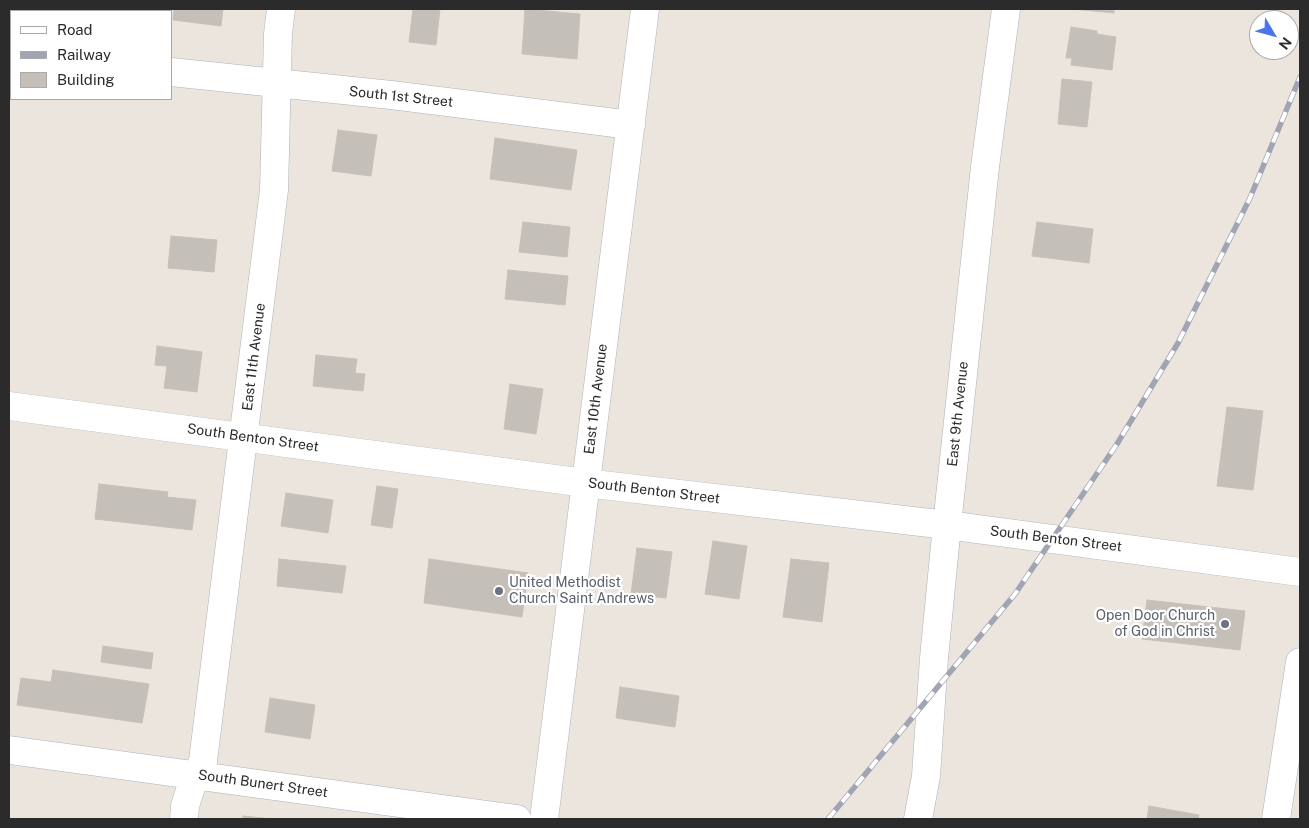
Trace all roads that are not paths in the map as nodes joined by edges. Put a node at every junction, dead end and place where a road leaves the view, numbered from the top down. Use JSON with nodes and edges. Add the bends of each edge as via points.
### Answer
{"nodes":[{"id":1,"x":281,"y":9,"type":"edge"},
{"id":2,"x":645,"y":9,"type":"edge"},
{"id":3,"x":1006,"y":9,"type":"edge"},
{"id":4,"x":172,"y":72,"type":"edge"},
{"id":5,"x":277,"y":84,"type":"junction"},
{"id":6,"x":631,"y":125,"type":"junction"},
{"id":7,"x":9,"y":406,"type":"edge"},
{"id":8,"x":244,"y":436,"type":"junction"},
{"id":9,"x":585,"y":483,"type":"junction"},
{"id":10,"x":947,"y":525,"type":"junction"},
{"id":11,"x":1300,"y":572,"type":"edge"},
{"id":12,"x":1300,"y":662,"type":"edge"},
{"id":13,"x":9,"y":750,"type":"edge"},
{"id":14,"x":197,"y":775,"type":"junction"},
{"id":15,"x":184,"y":819,"type":"edge"},
{"id":16,"x":517,"y":819,"type":"edge"},
{"id":17,"x":544,"y":819,"type":"edge"},
{"id":18,"x":918,"y":819,"type":"edge"},
{"id":19,"x":1276,"y":819,"type":"edge"}],
"edges":[{"from":1,"to":5,"type":"street","name":"East 11th Avenue"},
{"from":2,"to":6,"type":"street","name":"East 10th Avenue"},
{"from":3,"to":10,"type":"street","name":"East 9th Avenue","via":[[985,167]]},
{"from":4,"to":5,"type":"street","name":"South 1st Street"},
{"from":5,"to":6,"type":"street","name":"South 1st Street"},
{"from":5,"to":8,"type":"street","name":"East 11th Avenue","via":[[274,190]]},
{"from":6,"to":9,"type":"street","name":"East 10th Avenue"},
{"from":7,"to":8,"type":"street","name":"South Benton Street"},
{"from":8,"to":9,"type":"street","name":"South Benton Street"},
{"from":8,"to":14,"type":"street","name":"East 11th Avenue","via":[[203,761]]},
{"from":9,"to":10,"type":"street","name":"South Benton Street"},
{"from":9,"to":17,"type":"street","name":"East 10th Avenue"},
{"from":10,"to":11,"type":"street","name":"South Benton Street"},
{"from":10,"to":18,"type":"street","name":"East 9th Avenue","via":[[926,776]]},
{"from":12,"to":19,"type":"street"},
{"from":13,"to":14,"type":"street","name":"South Bunert Street"},
{"from":14,"to":15,"type":"street","name":"East 11th Avenue","via":[[185,806]]},
{"from":14,"to":16,"type":"street","name":"South Bunert Street"}]}
